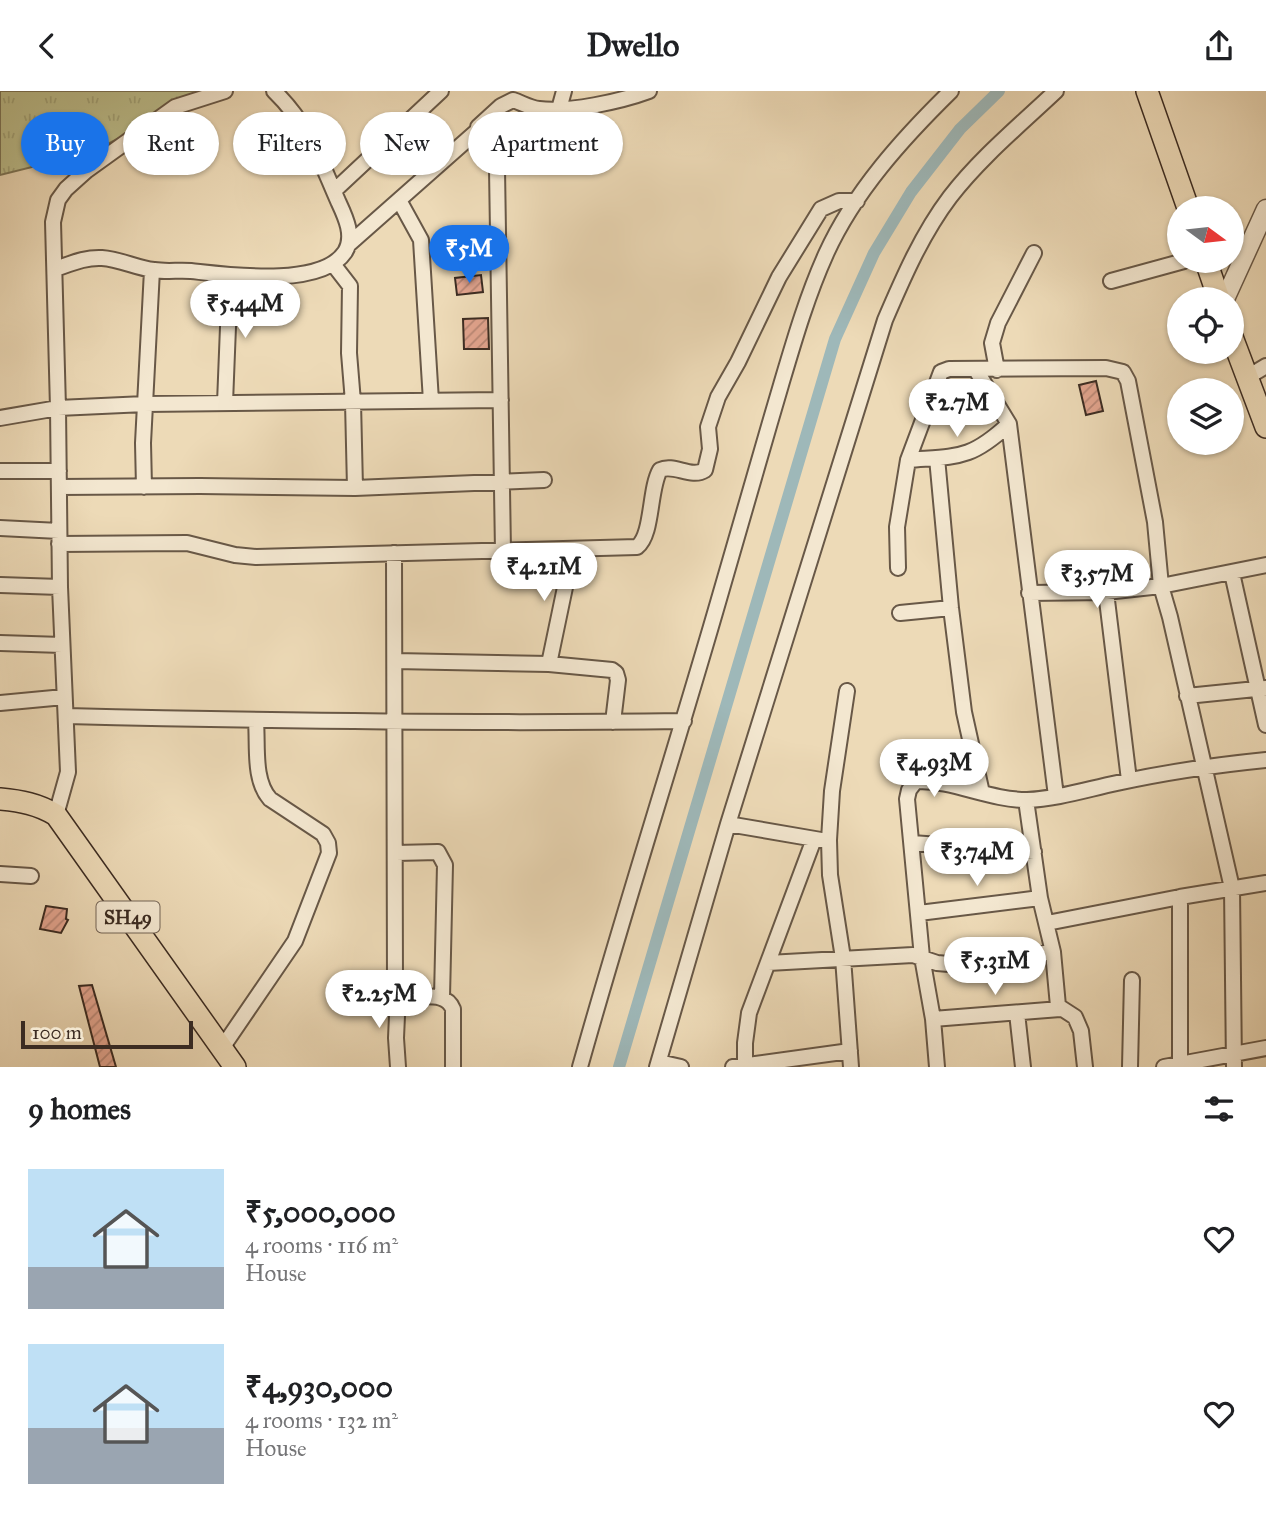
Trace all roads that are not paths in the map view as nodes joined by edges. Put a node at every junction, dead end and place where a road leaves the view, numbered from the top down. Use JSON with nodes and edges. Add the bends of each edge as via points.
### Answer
{"nodes":[{"id":1,"x":225,"y":91,"type":"edge"},
{"id":2,"x":274,"y":91,"type":"edge"},
{"id":3,"x":441,"y":91,"type":"edge"},
{"id":4,"x":564,"y":91,"type":"edge"},
{"id":5,"x":649,"y":91,"type":"edge"},
{"id":6,"x":951,"y":91,"type":"edge"},
{"id":7,"x":1056,"y":91,"type":"edge"},
{"id":8,"x":1147,"y":91,"type":"edge"},
{"id":9,"x":513,"y":95,"type":"edge"},
{"id":10,"x":623,"y":95,"type":"edge"},
{"id":11,"x":559,"y":109,"type":"junction"},
{"id":12,"x":494,"y":112,"type":"edge"},
{"id":13,"x":468,"y":139,"type":"edge"},
{"id":14,"x":497,"y":175,"type":"edge"},
{"id":15,"x":334,"y":191,"type":"junction"},
{"id":16,"x":1184,"y":196,"type":"edge"},
{"id":17,"x":399,"y":200,"type":"junction"},
{"id":18,"x":857,"y":201,"type":"junction"},
{"id":19,"x":1266,"y":209,"type":"edge"},
{"id":20,"x":348,"y":245,"type":"junction"},
{"id":21,"x":1034,"y":253,"type":"dead end"},
{"id":22,"x":333,"y":264,"type":"junction"},
{"id":23,"x":1167,"y":266,"type":"edge"},
{"id":24,"x":55,"y":269,"type":"junction"},
{"id":25,"x":152,"y":270,"type":"junction"},
{"id":26,"x":230,"y":277,"type":"junction"},
{"id":27,"x":1111,"y":281,"type":"dead end"},
{"id":28,"x":1230,"y":287,"type":"edge"},
{"id":29,"x":1242,"y":364,"type":"edge"},
{"id":30,"x":1266,"y":366,"type":"edge"},
{"id":31,"x":976,"y":370,"type":"junction"},
{"id":32,"x":998,"y":370,"type":"junction"},
{"id":33,"x":1247,"y":378,"type":"junction"},
{"id":34,"x":500,"y":400,"type":"junction"},
{"id":35,"x":432,"y":401,"type":"junction"},
{"id":36,"x":353,"y":402,"type":"junction"},
{"id":37,"x":225,"y":403,"type":"junction"},
{"id":38,"x":145,"y":404,"type":"junction"},
{"id":39,"x":58,"y":408,"type":"junction"},
{"id":40,"x":0,"y":418,"type":"edge"},
{"id":41,"x":1009,"y":424,"type":"junction"},
{"id":42,"x":1266,"y":427,"type":"edge"},
{"id":43,"x":937,"y":458,"type":"junction"},
{"id":44,"x":908,"y":460,"type":"junction"},
{"id":45,"x":0,"y":471,"type":"edge"},
{"id":46,"x":59,"y":471,"type":"junction"},
{"id":47,"x":544,"y":480,"type":"dead end"},
{"id":48,"x":502,"y":482,"type":"junction"},
{"id":49,"x":59,"y":487,"type":"junction"},
{"id":50,"x":144,"y":487,"type":"junction"},
{"id":51,"x":355,"y":488,"type":"junction"},
{"id":52,"x":0,"y":528,"type":"edge"},
{"id":53,"x":59,"y":538,"type":"junction"},
{"id":54,"x":573,"y":549,"type":"junction"},
{"id":55,"x":503,"y":552,"type":"junction"},
{"id":56,"x":394,"y":553,"type":"junction"},
{"id":57,"x":1266,"y":565,"type":"edge"},
{"id":58,"x":898,"y":568,"type":"dead end"},
{"id":59,"x":1232,"y":573,"type":"junction"},
{"id":60,"x":0,"y":585,"type":"edge"},
{"id":61,"x":1161,"y":586,"type":"junction"},
{"id":62,"x":60,"y":587,"type":"junction"},
{"id":63,"x":1106,"y":592,"type":"junction"},
{"id":64,"x":1030,"y":593,"type":"junction"},
{"id":65,"x":951,"y":608,"type":"junction"},
{"id":66,"x":900,"y":613,"type":"dead end"},
{"id":67,"x":0,"y":643,"type":"edge"},
{"id":68,"x":62,"y":645,"type":"junction"},
{"id":69,"x":395,"y":661,"type":"junction"},
{"id":70,"x":549,"y":664,"type":"junction"},
{"id":71,"x":1263,"y":689,"type":"edge"},
{"id":72,"x":847,"y":691,"type":"dead end"},
{"id":73,"x":1187,"y":696,"type":"junction"},
{"id":74,"x":64,"y":697,"type":"junction"},
{"id":75,"x":0,"y":703,"type":"edge"},
{"id":76,"x":66,"y":716,"type":"junction"},
{"id":77,"x":684,"y":721,"type":"junction"},
{"id":78,"x":256,"y":722,"type":"junction"},
{"id":79,"x":613,"y":722,"type":"junction"},
{"id":80,"x":396,"y":723,"type":"junction"},
{"id":81,"x":1266,"y":725,"type":"edge"},
{"id":82,"x":1266,"y":760,"type":"edge"},
{"id":83,"x":1203,"y":766,"type":"junction"},
{"id":84,"x":1129,"y":780,"type":"junction"},
{"id":85,"x":982,"y":793,"type":"junction"},
{"id":86,"x":1056,"y":796,"type":"junction"},
{"id":87,"x":0,"y":799,"type":"edge"},
{"id":88,"x":1026,"y":800,"type":"junction"},
{"id":89,"x":56,"y":815,"type":"junction"},
{"id":90,"x":728,"y":824,"type":"junction"},
{"id":91,"x":814,"y":839,"type":"junction"},
{"id":92,"x":830,"y":840,"type":"junction"},
{"id":93,"x":912,"y":843,"type":"junction"},
{"id":94,"x":1034,"y":852,"type":"junction"},
{"id":95,"x":396,"y":853,"type":"junction"},
{"id":96,"x":0,"y":874,"type":"edge"},
{"id":97,"x":31,"y":876,"type":"dead end"},
{"id":98,"x":1266,"y":883,"type":"edge"},
{"id":99,"x":1232,"y":888,"type":"junction"},
{"id":100,"x":1180,"y":897,"type":"junction"},
{"id":101,"x":1040,"y":898,"type":"junction"},
{"id":102,"x":919,"y":913,"type":"junction"},
{"id":103,"x":1047,"y":923,"type":"junction"},
{"id":104,"x":1053,"y":952,"type":"junction"},
{"id":105,"x":922,"y":957,"type":"junction"},
{"id":106,"x":843,"y":958,"type":"junction"},
{"id":107,"x":768,"y":963,"type":"junction"},
{"id":108,"x":1132,"y":980,"type":"dead end"},
{"id":109,"x":398,"y":993,"type":"junction"},
{"id":110,"x":442,"y":997,"type":"junction"},
{"id":111,"x":1060,"y":1009,"type":"junction"},
{"id":112,"x":1017,"y":1013,"type":"junction"},
{"id":113,"x":933,"y":1019,"type":"junction"},
{"id":114,"x":222,"y":1048,"type":"junction"},
{"id":115,"x":1266,"y":1048,"type":"edge"},
{"id":116,"x":850,"y":1051,"type":"junction"},
{"id":117,"x":1234,"y":1060,"type":"edge"},
{"id":118,"x":658,"y":1064,"type":"edge"},
{"id":119,"x":739,"y":1066,"type":"edge"},
{"id":120,"x":1180,"y":1066,"type":"edge"},
{"id":121,"x":235,"y":1067,"type":"edge"},
{"id":122,"x":398,"y":1067,"type":"edge"},
{"id":123,"x":453,"y":1067,"type":"edge"},
{"id":124,"x":580,"y":1067,"type":"edge"},
{"id":125,"x":681,"y":1067,"type":"edge"},
{"id":126,"x":851,"y":1067,"type":"edge"},
{"id":127,"x":937,"y":1067,"type":"edge"},
{"id":128,"x":1023,"y":1067,"type":"edge"},
{"id":129,"x":1085,"y":1067,"type":"edge"},
{"id":130,"x":1130,"y":1067,"type":"edge"},
{"id":131,"x":1164,"y":1067,"type":"edge"}],
"edges":[{"from":1,"to":24,"type":"street","via":[[175,107],[66,189],[52,222]]},
{"from":2,"to":15,"type":"street","via":[[304,125]]},
{"from":3,"to":15,"type":"street"},
{"from":4,"to":11,"type":"street"},
{"from":5,"to":10,"type":"street"},
{"from":6,"to":18,"type":"street","via":[[914,127]]},
{"from":7,"to":90,"type":"street","via":[[948,200],[911,261],[862,389]]},
{"from":8,"to":16,"type":"main road"},
{"from":9,"to":11,"type":"street","via":[[535,109]]},
{"from":9,"to":12,"type":"street"},
{"from":10,"to":11,"type":"street"},
{"from":13,"to":17,"type":"street"},
{"from":14,"to":34,"type":"street"},
{"from":15,"to":20,"type":"street","via":[[347,221]]},
{"from":17,"to":20,"type":"street"},
{"from":17,"to":35,"type":"street","via":[[421,240]]},
{"from":18,"to":54,"type":"street","via":[[839,201],[821,209],[779,277],[715,407],[708,427],[710,449],[705,470],[660,470],[644,538],[637,547]]},
{"from":18,"to":77,"type":"street","via":[[826,254],[799,325]]},
{"from":19,"to":28,"type":"street"},
{"from":20,"to":22,"type":"street"},
{"from":21,"to":32,"type":"street","via":[[992,342]]},
{"from":22,"to":26,"type":"street","via":[[306,274]]},
{"from":22,"to":36,"type":"street","via":[[350,286]]},
{"from":23,"to":27,"type":"street"},
{"from":24,"to":25,"type":"street","via":[[102,258]]},
{"from":24,"to":39,"type":"street"},
{"from":25,"to":26,"type":"street"},
{"from":25,"to":38,"type":"street"},
{"from":26,"to":37,"type":"street"},
{"from":29,"to":33,"type":"main road"},
{"from":30,"to":33,"type":"street"},
{"from":31,"to":32,"type":"street"},
{"from":31,"to":41,"type":"street"},
{"from":31,"to":44,"type":"street","via":[[949,369],[939,374]]},
{"from":32,"to":61,"type":"street","via":[[1106,368],[1123,372],[1144,455]]},
{"from":33,"to":42,"type":"main road"},
{"from":34,"to":35,"type":"street"},
{"from":34,"to":48,"type":"street"},
{"from":35,"to":36,"type":"street"},
{"from":36,"to":37,"type":"street"},
{"from":36,"to":51,"type":"street"},
{"from":37,"to":38,"type":"street"},
{"from":38,"to":39,"type":"street"},
{"from":38,"to":50,"type":"street"},
{"from":39,"to":40,"type":"street"},
{"from":39,"to":46,"type":"street"},
{"from":41,"to":43,"type":"street","via":[[973,452]]},
{"from":41,"to":64,"type":"street"},
{"from":43,"to":44,"type":"street"},
{"from":43,"to":65,"type":"street"},
{"from":44,"to":58,"type":"street","via":[[897,527]]},
{"from":45,"to":46,"type":"street"},
{"from":46,"to":49,"type":"street"},
{"from":47,"to":48,"type":"street"},
{"from":48,"to":51,"type":"street"},
{"from":48,"to":55,"type":"street"},
{"from":49,"to":50,"type":"street"},
{"from":49,"to":53,"type":"street"},
{"from":50,"to":51,"type":"street"},
{"from":52,"to":53,"type":"street"},
{"from":53,"to":56,"type":"street","via":[[187,543],[256,557]]},
{"from":53,"to":62,"type":"street"},
{"from":54,"to":55,"type":"street"},
{"from":54,"to":70,"type":"street"},
{"from":55,"to":56,"type":"street"},
{"from":56,"to":69,"type":"street"},
{"from":57,"to":59,"type":"street"},
{"from":59,"to":61,"type":"street"},
{"from":59,"to":71,"type":"street"},
{"from":60,"to":62,"type":"street"},
{"from":61,"to":63,"type":"street"},
{"from":61,"to":73,"type":"street"},
{"from":62,"to":68,"type":"street"},
{"from":63,"to":64,"type":"street"},
{"from":63,"to":84,"type":"street"},
{"from":64,"to":86,"type":"street"},
{"from":65,"to":66,"type":"street"},
{"from":65,"to":85,"type":"street","via":[[964,712]]},
{"from":67,"to":68,"type":"street"},
{"from":68,"to":74,"type":"street"},
{"from":69,"to":70,"type":"street"},
{"from":69,"to":80,"type":"street"},
{"from":70,"to":79,"type":"street","via":[[616,673]]},
{"from":71,"to":73,"type":"street"},
{"from":71,"to":81,"type":"street"},
{"from":72,"to":92,"type":"street","via":[[832,790]]},
{"from":73,"to":83,"type":"street"},
{"from":74,"to":75,"type":"street"},
{"from":74,"to":76,"type":"street"},
{"from":76,"to":78,"type":"street"},
{"from":76,"to":89,"type":"street","via":[[68,772]]},
{"from":77,"to":79,"type":"street"},
{"from":77,"to":124,"type":"street"},
{"from":78,"to":80,"type":"street"},
{"from":78,"to":114,"type":"street","via":[[263,792],[323,834],[329,853],[295,941]]},
{"from":79,"to":80,"type":"street"},
{"from":80,"to":95,"type":"street"},
{"from":82,"to":83,"type":"street"},
{"from":83,"to":84,"type":"street"},
{"from":83,"to":99,"type":"street"},
{"from":84,"to":86,"type":"street"},
{"from":85,"to":88,"type":"street"},
{"from":85,"to":93,"type":"street","via":[[916,781],[907,799]]},
{"from":86,"to":88,"type":"street"},
{"from":87,"to":89,"type":"main road","via":[[22,801]]},
{"from":88,"to":94,"type":"street"},
{"from":89,"to":114,"type":"main road","number":"SH49"},
{"from":90,"to":91,"type":"street"},
{"from":90,"to":118,"type":"street"},
{"from":91,"to":92,"type":"street"},
{"from":91,"to":107,"type":"street"},
{"from":92,"to":106,"type":"street"},
{"from":93,"to":94,"type":"street"},
{"from":93,"to":102,"type":"street"},
{"from":94,"to":101,"type":"street"},
{"from":95,"to":109,"type":"street"},
{"from":95,"to":110,"type":"street","via":[[438,852],[445,865]]},
{"from":96,"to":97,"type":"street"},
{"from":98,"to":99,"type":"street"},
{"from":99,"to":100,"type":"street"},
{"from":99,"to":117,"type":"street"},
{"from":100,"to":103,"type":"street"},
{"from":100,"to":120,"type":"street"},
{"from":101,"to":102,"type":"street"},
{"from":101,"to":103,"type":"street"},
{"from":102,"to":105,"type":"street"},
{"from":103,"to":104,"type":"street"},
{"from":104,"to":105,"type":"street","via":[[949,964]]},
{"from":104,"to":111,"type":"street"},
{"from":105,"to":106,"type":"street"},
{"from":105,"to":113,"type":"street"},
{"from":106,"to":107,"type":"street"},
{"from":106,"to":116,"type":"street"},
{"from":107,"to":119,"type":"street","via":[[749,1013]]},
{"from":108,"to":130,"type":"street"},
{"from":109,"to":110,"type":"street"},
{"from":109,"to":122,"type":"street"},
{"from":110,"to":123,"type":"street","via":[[453,1009]]},
{"from":111,"to":112,"type":"street"},
{"from":111,"to":129,"type":"street","via":[[1075,1017]]},
{"from":112,"to":113,"type":"street"},
{"from":112,"to":128,"type":"street"},
{"from":113,"to":127,"type":"street"},
{"from":114,"to":121,"type":"main road","number":"SH49"},
{"from":115,"to":117,"type":"street"},
{"from":116,"to":119,"type":"street"},
{"from":116,"to":126,"type":"street"},
{"from":117,"to":120,"type":"street"},
{"from":118,"to":125,"type":"street"},
{"from":120,"to":131,"type":"street"}]}
